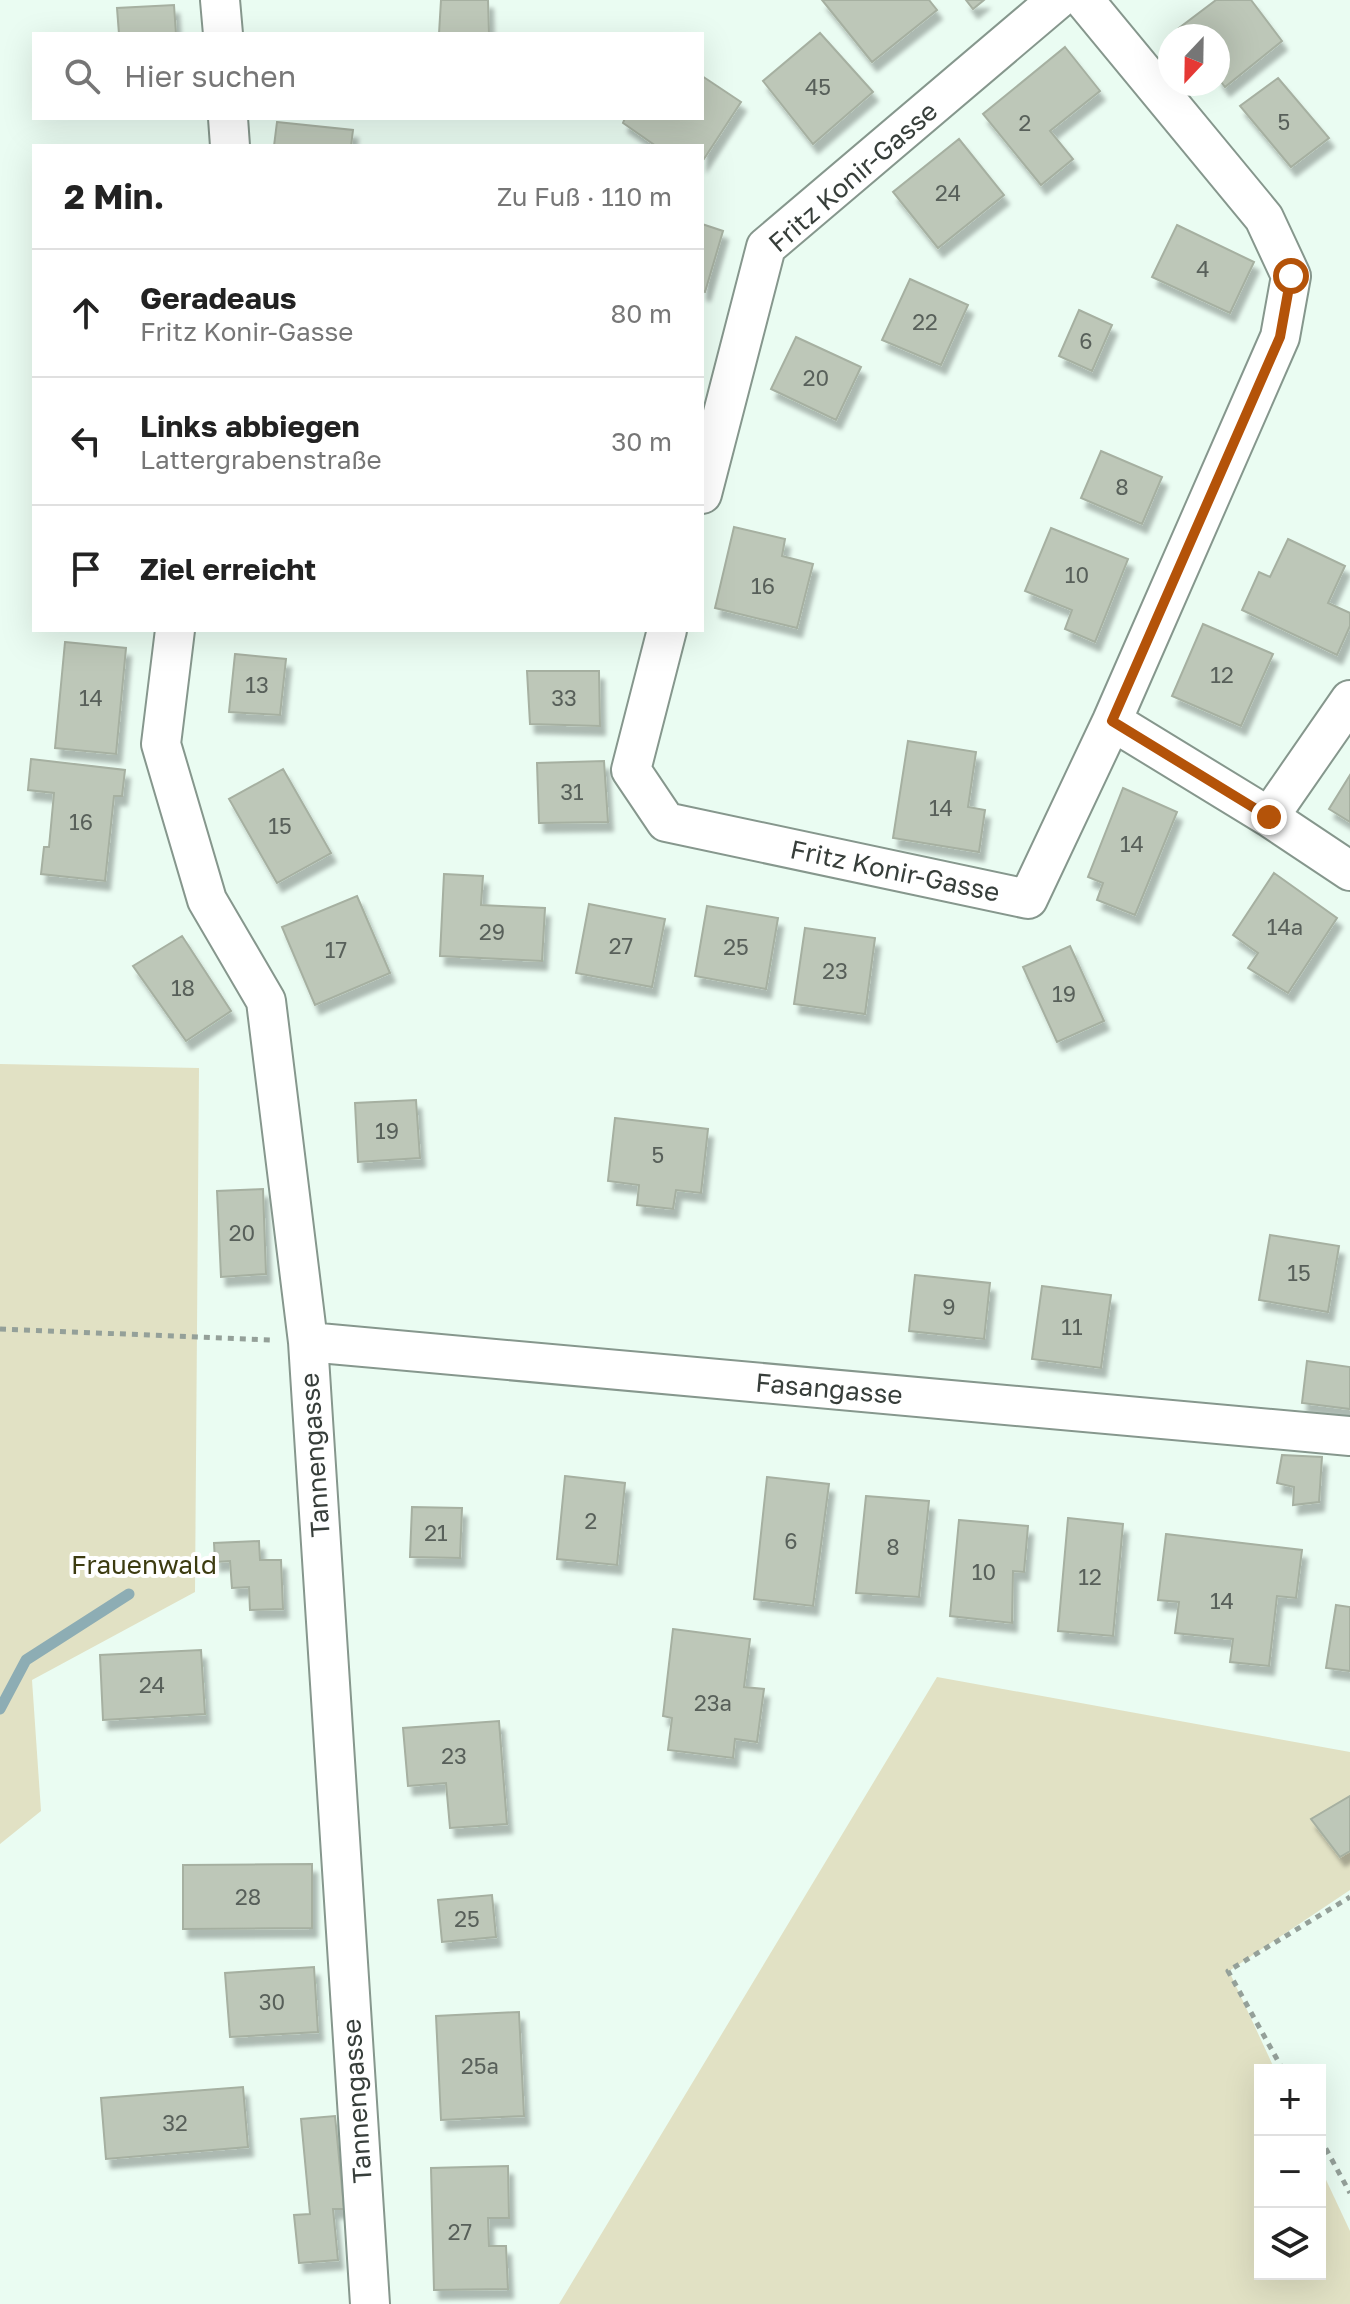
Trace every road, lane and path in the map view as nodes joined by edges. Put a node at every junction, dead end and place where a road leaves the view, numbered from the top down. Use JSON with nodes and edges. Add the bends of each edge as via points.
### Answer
{"nodes":[{"id":1,"x":220,"y":0,"type":"edge"},
{"id":2,"x":1057,"y":0,"type":"edge"},
{"id":3,"x":1084,"y":0,"type":"edge"},
{"id":4,"x":223,"y":32,"type":"edge"},
{"id":5,"x":228,"y":120,"type":"edge"},
{"id":6,"x":230,"y":144,"type":"edge"},
{"id":7,"x":704,"y":486,"type":"edge"},
{"id":8,"x":175,"y":632,"type":"edge"},
{"id":9,"x":666,"y":632,"type":"edge"},
{"id":10,"x":1350,"y":700,"type":"edge"},
{"id":11,"x":1112,"y":721,"type":"junction"},
{"id":12,"x":1269,"y":817,"type":"junction"},
{"id":13,"x":1350,"y":871,"type":"edge"},
{"id":14,"x":0,"y":1329,"type":"edge"},
{"id":15,"x":308,"y":1342,"type":"junction"},
{"id":16,"x":1350,"y":1436,"type":"edge"},
{"id":17,"x":1350,"y":1897,"type":"edge"},
{"id":18,"x":1280,"y":2064,"type":"edge"},
{"id":19,"x":1326,"y":2149,"type":"edge"},
{"id":20,"x":1350,"y":2193,"type":"edge"},
{"id":21,"x":370,"y":2304,"type":"edge"}],
"edges":[{"from":1,"to":4,"type":"street"},
{"from":2,"to":7,"type":"street","name":"Fritz Konir-Gasse","via":[[766,247]]},
{"from":3,"to":11,"type":"street","name":"Fritz Konir-Gasse","via":[[1264,218],[1291,276],[1280,337]]},
{"from":5,"to":6,"type":"street"},
{"from":8,"to":15,"type":"street","name":"Tannengasse","via":[[161,744],[207,900],[266,1001]]},
{"from":9,"to":11,"type":"street","name":"Fritz Konir-Gasse","via":[[631,770],[666,822],[1028,899]]},
{"from":10,"to":12,"type":"street"},
{"from":11,"to":12,"type":"street"},
{"from":12,"to":13,"type":"street"},
{"from":14,"to":15,"type":"path"},
{"from":15,"to":16,"type":"street","name":"Fasangasse"},
{"from":15,"to":21,"type":"street","name":"Tannengasse"},
{"from":17,"to":18,"type":"path","via":[[1228,1971]]},
{"from":19,"to":20,"type":"path"}]}
